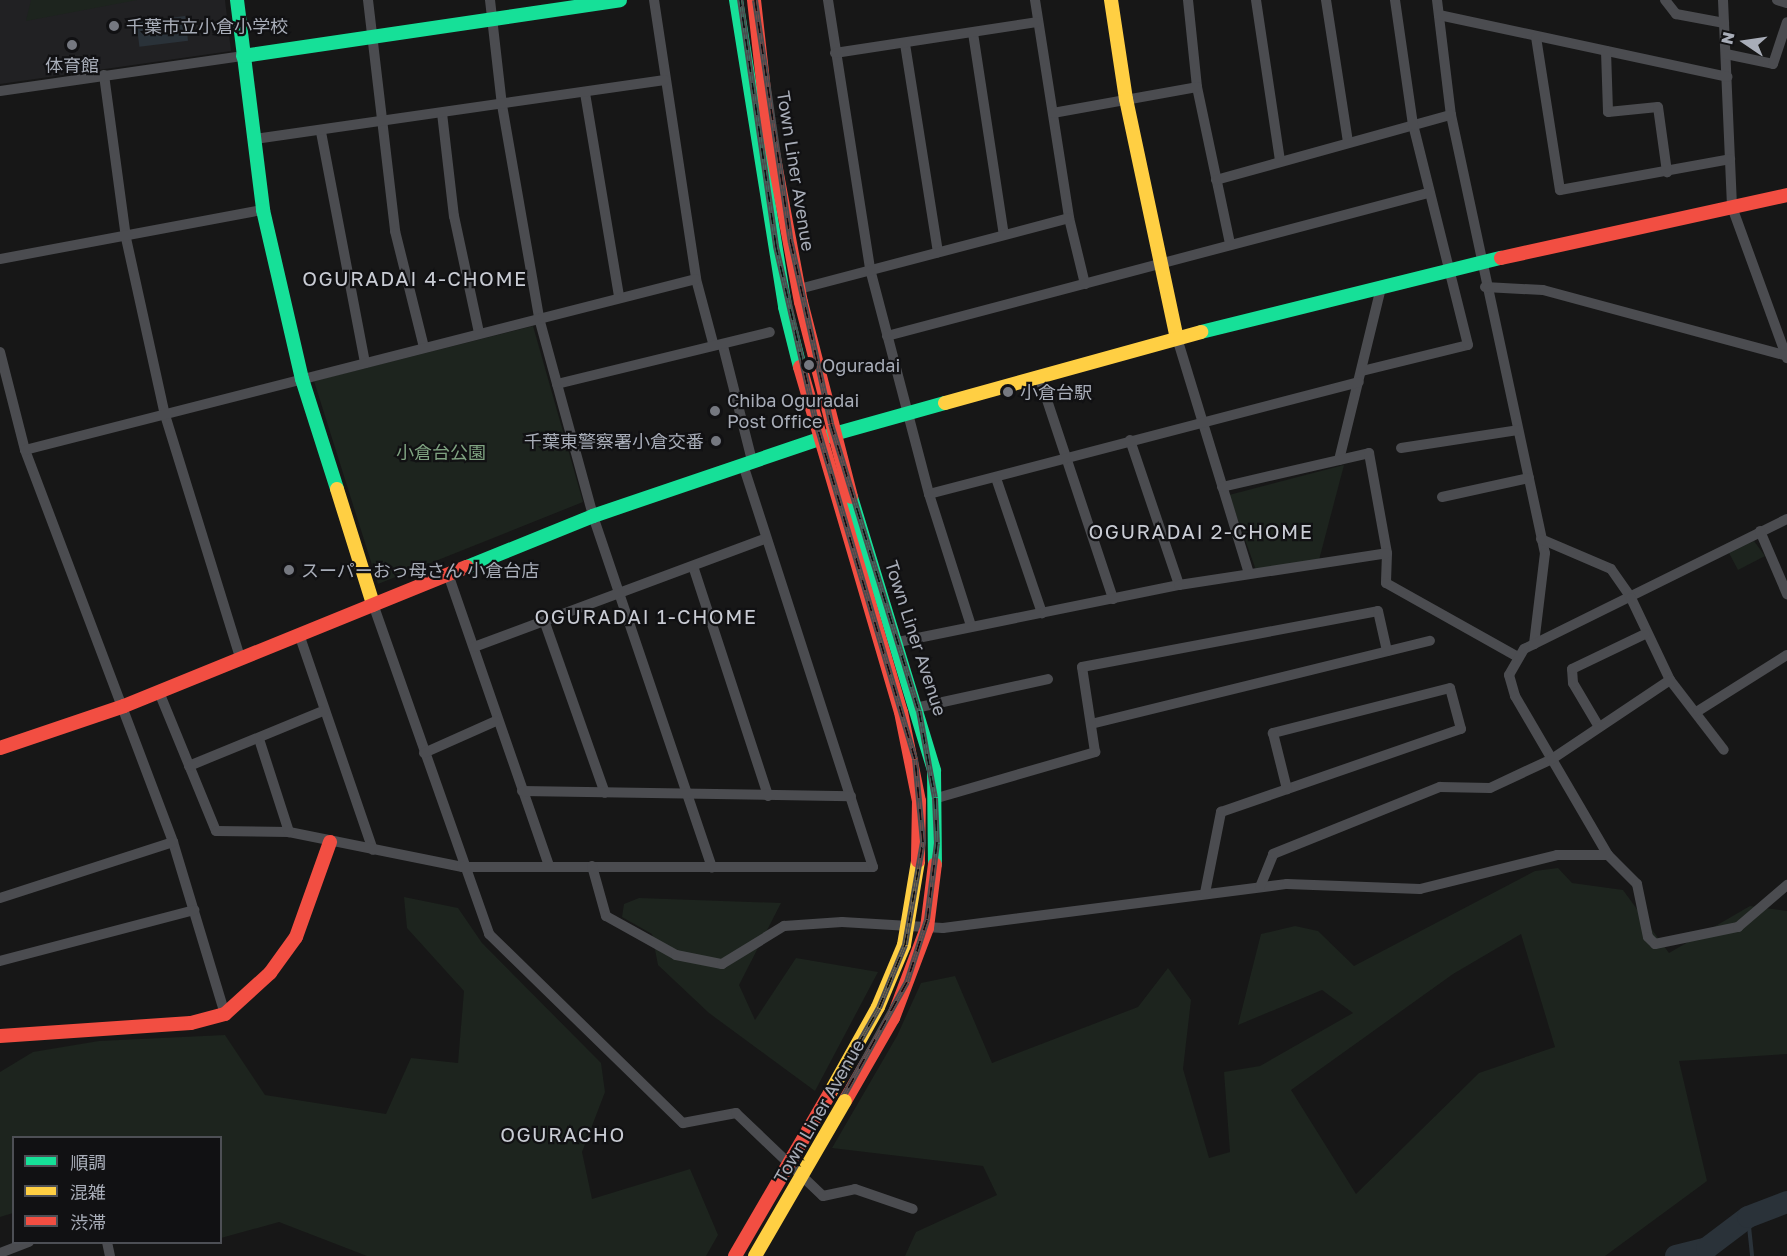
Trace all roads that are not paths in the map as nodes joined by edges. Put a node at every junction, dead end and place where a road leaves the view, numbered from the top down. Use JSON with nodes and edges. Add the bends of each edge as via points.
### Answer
{"nodes":[{"id":1,"x":237,"y":0,"type":"edge"},
{"id":2,"x":368,"y":0,"type":"edge"},
{"id":3,"x":490,"y":0,"type":"edge"},
{"id":4,"x":620,"y":0,"type":"edge"},
{"id":5,"x":654,"y":0,"type":"edge"},
{"id":6,"x":736,"y":0,"type":"edge"},
{"id":7,"x":754,"y":0,"type":"edge"},
{"id":8,"x":828,"y":0,"type":"edge"},
{"id":9,"x":1035,"y":0,"type":"edge"},
{"id":10,"x":1111,"y":0,"type":"edge"},
{"id":11,"x":1188,"y":0,"type":"edge"},
{"id":12,"x":1256,"y":0,"type":"edge"},
{"id":13,"x":1326,"y":0,"type":"edge"},
{"id":14,"x":1395,"y":0,"type":"edge"},
{"id":15,"x":1437,"y":0,"type":"edge"},
{"id":16,"x":1665,"y":0,"type":"edge"},
{"id":17,"x":1723,"y":0,"type":"edge"},
{"id":18,"x":1777,"y":0,"type":"edge"},
{"id":19,"x":1787,"y":3,"type":"edge"},
{"id":20,"x":1438,"y":15,"type":"junction"},
{"id":21,"x":492,"y":18,"type":"junction"},
{"id":22,"x":1037,"y":22,"type":"junction"},
{"id":23,"x":1787,"y":22,"type":"edge"},
{"id":24,"x":1724,"y":23,"type":"junction"},
{"id":25,"x":973,"y":33,"type":"junction"},
{"id":26,"x":371,"y":36,"type":"junction"},
{"id":27,"x":1536,"y":37,"type":"junction"},
{"id":28,"x":905,"y":44,"type":"junction"},
{"id":29,"x":1606,"y":51,"type":"junction"},
{"id":30,"x":835,"y":53,"type":"junction"},
{"id":31,"x":1726,"y":54,"type":"junction"},
{"id":32,"x":243,"y":56,"type":"junction"},
{"id":33,"x":104,"y":75,"type":"junction"},
{"id":34,"x":1727,"y":77,"type":"junction"},
{"id":35,"x":665,"y":80,"type":"junction"},
{"id":36,"x":1197,"y":87,"type":"junction"},
{"id":37,"x":0,"y":91,"type":"edge"},
{"id":38,"x":585,"y":93,"type":"junction"},
{"id":39,"x":1126,"y":99,"type":"junction"},
{"id":40,"x":502,"y":105,"type":"junction"},
{"id":41,"x":442,"y":113,"type":"junction"},
{"id":42,"x":1053,"y":113,"type":"junction"},
{"id":43,"x":1451,"y":115,"type":"junction"},
{"id":44,"x":381,"y":120,"type":"junction"},
{"id":45,"x":1413,"y":125,"type":"junction"},
{"id":46,"x":321,"y":132,"type":"junction"},
{"id":47,"x":255,"y":139,"type":"junction"},
{"id":48,"x":1348,"y":142,"type":"junction"},
{"id":49,"x":1730,"y":159,"type":"junction"},
{"id":50,"x":1280,"y":160,"type":"junction"},
{"id":51,"x":1668,"y":172,"type":"junction"},
{"id":52,"x":1216,"y":180,"type":"junction"},
{"id":53,"x":1428,"y":193,"type":"junction"},
{"id":54,"x":1787,"y":195,"type":"edge"},
{"id":55,"x":1732,"y":207,"type":"junction"},
{"id":56,"x":263,"y":210,"type":"junction"},
{"id":57,"x":1069,"y":218,"type":"junction"},
{"id":58,"x":1004,"y":235,"type":"junction"},
{"id":59,"x":126,"y":238,"type":"junction"},
{"id":60,"x":1230,"y":243,"type":"junction"},
{"id":61,"x":938,"y":252,"type":"junction"},
{"id":62,"x":0,"y":259,"type":"edge"},
{"id":63,"x":1480,"y":263,"type":"junction"},
{"id":64,"x":1159,"y":265,"type":"junction"},
{"id":65,"x":870,"y":269,"type":"junction"},
{"id":66,"x":1449,"y":269,"type":"junction"},
{"id":67,"x":696,"y":279,"type":"junction"},
{"id":68,"x":1085,"y":284,"type":"junction"},
{"id":69,"x":1485,"y":287,"type":"junction"},
{"id":70,"x":1381,"y":288,"type":"junction"},
{"id":71,"x":799,"y":289,"type":"junction"},
{"id":72,"x":619,"y":296,"type":"junction"},
{"id":73,"x":538,"y":318,"type":"junction"},
{"id":74,"x":770,"y":332,"type":"dead end"},
{"id":75,"x":479,"y":333,"type":"junction"},
{"id":76,"x":887,"y":336,"type":"junction"},
{"id":77,"x":1177,"y":338,"type":"junction"},
{"id":78,"x":718,"y":344,"type":"junction"},
{"id":79,"x":424,"y":347,"type":"junction"},
{"id":80,"x":0,"y":353,"type":"edge"},
{"id":81,"x":1787,"y":356,"type":"edge"},
{"id":82,"x":365,"y":363,"type":"junction"},
{"id":83,"x":1039,"y":376,"type":"junction"},
{"id":84,"x":1361,"y":376,"type":"junction"},
{"id":85,"x":302,"y":379,"type":"junction"},
{"id":86,"x":557,"y":384,"type":"junction"},
{"id":87,"x":12,"y":399,"type":"junction"},
{"id":88,"x":0,"y":402,"type":"edge"},
{"id":89,"x":906,"y":414,"type":"junction"},
{"id":90,"x":165,"y":415,"type":"junction"},
{"id":91,"x":1202,"y":421,"type":"junction"},
{"id":92,"x":1518,"y":430,"type":"junction"},
{"id":93,"x":834,"y":435,"type":"junction"},
{"id":94,"x":818,"y":440,"type":"junction"},
{"id":95,"x":1130,"y":440,"type":"junction"},
{"id":96,"x":1401,"y":448,"type":"dead end"},
{"id":97,"x":25,"y":450,"type":"junction"},
{"id":98,"x":1063,"y":458,"type":"junction"},
{"id":99,"x":1339,"y":460,"type":"junction"},
{"id":100,"x":747,"y":463,"type":"junction"},
{"id":101,"x":996,"y":478,"type":"junction"},
{"id":102,"x":1529,"y":478,"type":"junction"},
{"id":103,"x":1222,"y":487,"type":"junction"},
{"id":104,"x":928,"y":494,"type":"junction"},
{"id":105,"x":1442,"y":497,"type":"dead end"},
{"id":106,"x":593,"y":516,"type":"junction"},
{"id":107,"x":1787,"y":519,"type":"edge"},
{"id":108,"x":1760,"y":531,"type":"junction"},
{"id":109,"x":1541,"y":538,"type":"junction"},
{"id":110,"x":764,"y":539,"type":"junction"},
{"id":111,"x":1387,"y":553,"type":"junction"},
{"id":112,"x":693,"y":566,"type":"junction"},
{"id":113,"x":448,"y":573,"type":"junction"},
{"id":114,"x":1249,"y":573,"type":"junction"},
{"id":115,"x":1179,"y":585,"type":"junction"},
{"id":116,"x":620,"y":594,"type":"junction"},
{"id":117,"x":1787,"y":594,"type":"edge"},
{"id":118,"x":1631,"y":598,"type":"junction"},
{"id":119,"x":1113,"y":599,"type":"junction"},
{"id":120,"x":373,"y":604,"type":"junction"},
{"id":121,"x":1042,"y":613,"type":"junction"},
{"id":122,"x":545,"y":623,"type":"junction"},
{"id":123,"x":971,"y":626,"type":"junction"},
{"id":124,"x":299,"y":634,"type":"junction"},
{"id":125,"x":1645,"y":634,"type":"junction"},
{"id":126,"x":1430,"y":641,"type":"dead end"},
{"id":127,"x":898,"y":642,"type":"junction"},
{"id":128,"x":1534,"y":644,"type":"junction"},
{"id":129,"x":474,"y":647,"type":"junction"},
{"id":130,"x":1387,"y":651,"type":"junction"},
{"id":131,"x":1787,"y":655,"type":"edge"},
{"id":132,"x":1516,"y":656,"type":"junction"},
{"id":133,"x":240,"y":658,"type":"junction"},
{"id":134,"x":1048,"y":680,"type":"dead end"},
{"id":135,"x":1670,"y":680,"type":"junction"},
{"id":136,"x":159,"y":692,"type":"junction"},
{"id":137,"x":124,"y":706,"type":"junction"},
{"id":138,"x":920,"y":707,"type":"junction"},
{"id":139,"x":323,"y":711,"type":"junction"},
{"id":140,"x":1698,"y":711,"type":"junction"},
{"id":141,"x":496,"y":721,"type":"junction"},
{"id":142,"x":1090,"y":724,"type":"junction"},
{"id":143,"x":1599,"y":727,"type":"junction"},
{"id":144,"x":260,"y":739,"type":"junction"},
{"id":145,"x":0,"y":748,"type":"edge"},
{"id":146,"x":1724,"y":750,"type":"dead end"},
{"id":147,"x":424,"y":753,"type":"junction"},
{"id":148,"x":1552,"y":759,"type":"junction"},
{"id":149,"x":189,"y":766,"type":"junction"},
{"id":150,"x":1287,"y":789,"type":"junction"},
{"id":151,"x":522,"y":791,"type":"junction"},
{"id":152,"x":605,"y":794,"type":"junction"},
{"id":153,"x":686,"y":796,"type":"junction"},
{"id":154,"x":768,"y":796,"type":"junction"},
{"id":155,"x":850,"y":796,"type":"junction"},
{"id":156,"x":937,"y":798,"type":"junction"},
{"id":157,"x":289,"y":832,"type":"junction"},
{"id":158,"x":173,"y":842,"type":"junction"},
{"id":159,"x":330,"y":842,"type":"junction"},
{"id":160,"x":373,"y":850,"type":"junction"},
{"id":161,"x":1608,"y":855,"type":"junction"},
{"id":162,"x":592,"y":866,"type":"junction"},
{"id":163,"x":462,"y":867,"type":"junction"},
{"id":164,"x":549,"y":867,"type":"junction"},
{"id":165,"x":712,"y":867,"type":"junction"},
{"id":166,"x":1787,"y":885,"type":"edge"},
{"id":167,"x":1260,"y":887,"type":"junction"},
{"id":168,"x":1205,"y":893,"type":"junction"},
{"id":169,"x":0,"y":898,"type":"edge"},
{"id":170,"x":194,"y":910,"type":"junction"},
{"id":171,"x":908,"y":927,"type":"junction"},
{"id":172,"x":927,"y":928,"type":"junction"},
{"id":173,"x":0,"y":961,"type":"edge"},
{"id":174,"x":225,"y":1014,"type":"junction"},
{"id":175,"x":0,"y":1036,"type":"edge"},
{"id":176,"x":913,"y":1209,"type":"dead end"},
{"id":177,"x":24,"y":1244,"type":"edge"},
{"id":178,"x":0,"y":1253,"type":"edge"},
{"id":179,"x":735,"y":1256,"type":"edge"},
{"id":180,"x":756,"y":1256,"type":"edge"}],
"edges":[{"from":1,"to":32,"type":"street"},
{"from":2,"to":26,"type":"street"},
{"from":3,"to":21,"type":"street"},
{"from":4,"to":21,"type":"street"},
{"from":5,"to":35,"type":"street"},
{"from":6,"to":94,"type":"street","name":"Town Liner Avenue","via":[[772,247]]},
{"from":7,"to":71,"type":"street","name":"Town Liner Avenue","via":[[768,126]]},
{"from":8,"to":30,"type":"street"},
{"from":9,"to":22,"type":"street"},
{"from":10,"to":39,"type":"street"},
{"from":11,"to":36,"type":"street"},
{"from":12,"to":50,"type":"street"},
{"from":13,"to":48,"type":"street"},
{"from":14,"to":45,"type":"street"},
{"from":15,"to":20,"type":"street"},
{"from":16,"to":24,"type":"street","via":[[1676,14]]},
{"from":17,"to":24,"type":"street"},
{"from":18,"to":19,"type":"street"},
{"from":20,"to":27,"type":"street"},
{"from":20,"to":43,"type":"street"},
{"from":21,"to":26,"type":"street"},
{"from":21,"to":40,"type":"street"},
{"from":22,"to":25,"type":"street"},
{"from":22,"to":42,"type":"street"},
{"from":23,"to":31,"type":"street","via":[[1773,64]]},
{"from":24,"to":31,"type":"street"},
{"from":25,"to":28,"type":"street"},
{"from":25,"to":58,"type":"street"},
{"from":26,"to":32,"type":"street"},
{"from":26,"to":44,"type":"street"},
{"from":27,"to":29,"type":"street"},
{"from":27,"to":51,"type":"street","via":[[1560,190]]},
{"from":28,"to":30,"type":"street"},
{"from":28,"to":61,"type":"street"},
{"from":29,"to":34,"type":"street"},
{"from":29,"to":51,"type":"street","via":[[1608,112],[1658,107]]},
{"from":30,"to":65,"type":"street"},
{"from":31,"to":34,"type":"street"},
{"from":32,"to":33,"type":"street"},
{"from":32,"to":47,"type":"street"},
{"from":33,"to":37,"type":"street"},
{"from":33,"to":59,"type":"street"},
{"from":34,"to":49,"type":"street"},
{"from":35,"to":38,"type":"street"},
{"from":35,"to":67,"type":"street"},
{"from":36,"to":39,"type":"street"},
{"from":36,"to":52,"type":"street"},
{"from":38,"to":40,"type":"street"},
{"from":38,"to":72,"type":"street"},
{"from":39,"to":42,"type":"street"},
{"from":39,"to":64,"type":"street"},
{"from":40,"to":41,"type":"street"},
{"from":40,"to":73,"type":"street"},
{"from":41,"to":44,"type":"street"},
{"from":41,"to":75,"type":"street","via":[[454,216]]},
{"from":42,"to":57,"type":"street"},
{"from":43,"to":45,"type":"street"},
{"from":43,"to":63,"type":"street"},
{"from":44,"to":46,"type":"street"},
{"from":44,"to":79,"type":"street","via":[[395,231]]},
{"from":45,"to":48,"type":"street"},
{"from":45,"to":53,"type":"street"},
{"from":46,"to":47,"type":"street"},
{"from":46,"to":82,"type":"street"},
{"from":47,"to":56,"type":"street"},
{"from":48,"to":50,"type":"street"},
{"from":49,"to":51,"type":"street"},
{"from":49,"to":55,"type":"street"},
{"from":50,"to":52,"type":"street"},
{"from":52,"to":60,"type":"street"},
{"from":53,"to":60,"type":"street"},
{"from":53,"to":66,"type":"street"},
{"from":54,"to":55,"type":"street"},
{"from":55,"to":63,"type":"street"},
{"from":55,"to":81,"type":"street"},
{"from":56,"to":59,"type":"street"},
{"from":56,"to":85,"type":"street"},
{"from":57,"to":58,"type":"street"},
{"from":57,"to":68,"type":"street"},
{"from":58,"to":61,"type":"street"},
{"from":59,"to":62,"type":"street"},
{"from":59,"to":90,"type":"street"},
{"from":60,"to":64,"type":"street"},
{"from":61,"to":65,"type":"street"},
{"from":63,"to":66,"type":"street"},
{"from":63,"to":69,"type":"street"},
{"from":64,"to":68,"type":"street"},
{"from":64,"to":77,"type":"street"},
{"from":65,"to":71,"type":"street"},
{"from":65,"to":76,"type":"street"},
{"from":66,"to":70,"type":"street"},
{"from":66,"to":84,"type":"street","via":[[1468,345]]},
{"from":67,"to":72,"type":"street"},
{"from":67,"to":78,"type":"street"},
{"from":68,"to":76,"type":"street"},
{"from":69,"to":81,"type":"street","via":[[1543,290]]},
{"from":69,"to":92,"type":"street"},
{"from":70,"to":77,"type":"street"},
{"from":70,"to":84,"type":"street"},
{"from":71,"to":93,"type":"street","name":"Town Liner Avenue"},
{"from":72,"to":73,"type":"street"},
{"from":73,"to":75,"type":"street"},
{"from":73,"to":86,"type":"street"},
{"from":74,"to":78,"type":"street"},
{"from":75,"to":79,"type":"street"},
{"from":76,"to":89,"type":"street"},
{"from":77,"to":83,"type":"street"},
{"from":77,"to":91,"type":"street"},
{"from":78,"to":86,"type":"street"},
{"from":78,"to":100,"type":"street"},
{"from":79,"to":82,"type":"street"},
{"from":80,"to":87,"type":"street"},
{"from":82,"to":85,"type":"street"},
{"from":83,"to":89,"type":"street"},
{"from":83,"to":98,"type":"street"},
{"from":84,"to":91,"type":"street"},
{"from":84,"to":99,"type":"street"},
{"from":85,"to":90,"type":"street"},
{"from":85,"to":120,"type":"street"},
{"from":86,"to":106,"type":"street"},
{"from":87,"to":88,"type":"street"},
{"from":87,"to":97,"type":"street"},
{"from":89,"to":93,"type":"street"},
{"from":89,"to":104,"type":"street"},
{"from":90,"to":97,"type":"street"},
{"from":90,"to":133,"type":"street"},
{"from":91,"to":95,"type":"street"},
{"from":91,"to":103,"type":"street"},
{"from":92,"to":96,"type":"street"},
{"from":92,"to":102,"type":"street"},
{"from":93,"to":94,"type":"street"},
{"from":93,"to":127,"type":"street","name":"Town Liner Avenue"},
{"from":94,"to":100,"type":"street"},
{"from":94,"to":171,"type":"street","name":"Town Liner Avenue","via":[[912,759],[921,842]]},
{"from":95,"to":98,"type":"street"},
{"from":95,"to":115,"type":"street"},
{"from":97,"to":137,"type":"street"},
{"from":98,"to":101,"type":"street"},
{"from":98,"to":119,"type":"street"},
{"from":99,"to":103,"type":"street"},
{"from":99,"to":111,"type":"street","via":[[1369,453]]},
{"from":100,"to":106,"type":"street"},
{"from":100,"to":110,"type":"street"},
{"from":101,"to":104,"type":"street"},
{"from":101,"to":121,"type":"street"},
{"from":102,"to":105,"type":"street"},
{"from":102,"to":109,"type":"street"},
{"from":103,"to":114,"type":"street"},
{"from":104,"to":123,"type":"street"},
{"from":106,"to":113,"type":"street"},
{"from":106,"to":116,"type":"street"},
{"from":107,"to":108,"type":"street"},
{"from":108,"to":117,"type":"street"},
{"from":108,"to":118,"type":"street"},
{"from":109,"to":118,"type":"street","via":[[1611,569]]},
{"from":109,"to":128,"type":"street","via":[[1546,567]]},
{"from":110,"to":112,"type":"street"},
{"from":110,"to":155,"type":"street"},
{"from":111,"to":114,"type":"street"},
{"from":111,"to":132,"type":"street","via":[[1386,583]]},
{"from":112,"to":116,"type":"street"},
{"from":112,"to":154,"type":"street"},
{"from":113,"to":120,"type":"street"},
{"from":113,"to":129,"type":"street"},
{"from":114,"to":115,"type":"street"},
{"from":115,"to":119,"type":"street"},
{"from":116,"to":122,"type":"street"},
{"from":116,"to":153,"type":"street"},
{"from":118,"to":125,"type":"street"},
{"from":118,"to":128,"type":"street"},
{"from":119,"to":121,"type":"street"},
{"from":120,"to":124,"type":"street"},
{"from":120,"to":147,"type":"street"},
{"from":121,"to":123,"type":"street"},
{"from":122,"to":129,"type":"street"},
{"from":122,"to":152,"type":"street"},
{"from":123,"to":127,"type":"street"},
{"from":124,"to":133,"type":"street"},
{"from":124,"to":139,"type":"street"},
{"from":125,"to":135,"type":"street"},
{"from":125,"to":143,"type":"street","via":[[1572,669],[1573,683]]},
{"from":126,"to":130,"type":"street"},
{"from":127,"to":138,"type":"street","name":"Town Liner Avenue"},
{"from":128,"to":132,"type":"street"},
{"from":129,"to":141,"type":"street"},
{"from":130,"to":142,"type":"street"},
{"from":130,"to":142,"type":"street","via":[[1378,611],[1082,667]]},
{"from":131,"to":140,"type":"street"},
{"from":132,"to":148,"type":"street","via":[[1510,685]]},
{"from":133,"to":136,"type":"street"},
{"from":134,"to":138,"type":"street"},
{"from":135,"to":140,"type":"street"},
{"from":135,"to":143,"type":"street"},
{"from":136,"to":137,"type":"street"},
{"from":136,"to":149,"type":"street"},
{"from":137,"to":145,"type":"street"},
{"from":137,"to":158,"type":"street"},
{"from":138,"to":156,"type":"street","name":"Town Liner Avenue"},
{"from":139,"to":144,"type":"street"},
{"from":139,"to":160,"type":"street"},
{"from":140,"to":146,"type":"street"},
{"from":141,"to":147,"type":"street"},
{"from":141,"to":151,"type":"street"},
{"from":142,"to":156,"type":"street","via":[[1095,752]]},
{"from":143,"to":148,"type":"street"},
{"from":144,"to":149,"type":"street"},
{"from":144,"to":157,"type":"street"},
{"from":147,"to":163,"type":"street"},
{"from":148,"to":161,"type":"street"},
{"from":148,"to":167,"type":"street","via":[[1490,788],[1440,787],[1273,854]]},
{"from":149,"to":157,"type":"street","via":[[216,831]]},
{"from":150,"to":150,"type":"street","via":[[1273,733],[1450,688],[1461,729]]},
{"from":150,"to":168,"type":"street","via":[[1221,812]]},
{"from":151,"to":152,"type":"street"},
{"from":151,"to":164,"type":"street"},
{"from":152,"to":153,"type":"street"},
{"from":153,"to":154,"type":"street"},
{"from":153,"to":165,"type":"street"},
{"from":154,"to":155,"type":"street"},
{"from":155,"to":165,"type":"street","via":[[873,867]]},
{"from":156,"to":172,"type":"street","name":"Town Liner Avenue","via":[[938,843]]},
{"from":157,"to":159,"type":"street"},
{"from":158,"to":169,"type":"street"},
{"from":158,"to":170,"type":"street"},
{"from":159,"to":160,"type":"street"},
{"from":159,"to":174,"type":"street","via":[[296,937],[270,973]]},
{"from":160,"to":163,"type":"street"},
{"from":161,"to":166,"type":"street","via":[[1638,884],[1648,937],[1655,944],[1738,927]]},
{"from":161,"to":167,"type":"street","via":[[1557,855],[1420,889]]},
{"from":162,"to":164,"type":"street"},
{"from":162,"to":165,"type":"street"},
{"from":162,"to":171,"type":"street","via":[[606,916],[697,963],[722,964],[742,957],[784,926],[842,922]]},
{"from":163,"to":164,"type":"street"},
{"from":163,"to":176,"type":"street","via":[[489,934],[683,1124],[736,1113],[823,1196],[855,1189]]},
{"from":167,"to":168,"type":"street"},
{"from":168,"to":172,"type":"street"},
{"from":170,"to":173,"type":"street"},
{"from":170,"to":174,"type":"street"},
{"from":171,"to":172,"type":"street"},
{"from":171,"to":179,"type":"street","name":"Town Liner Avenue","bridge":true,"via":[[878,1007]]},
{"from":172,"to":180,"type":"street","name":"Town Liner Avenue","bridge":true,"via":[[897,1009]]},
{"from":174,"to":175,"type":"street","via":[[191,1023]]},
{"from":177,"to":178,"type":"street"}]}
